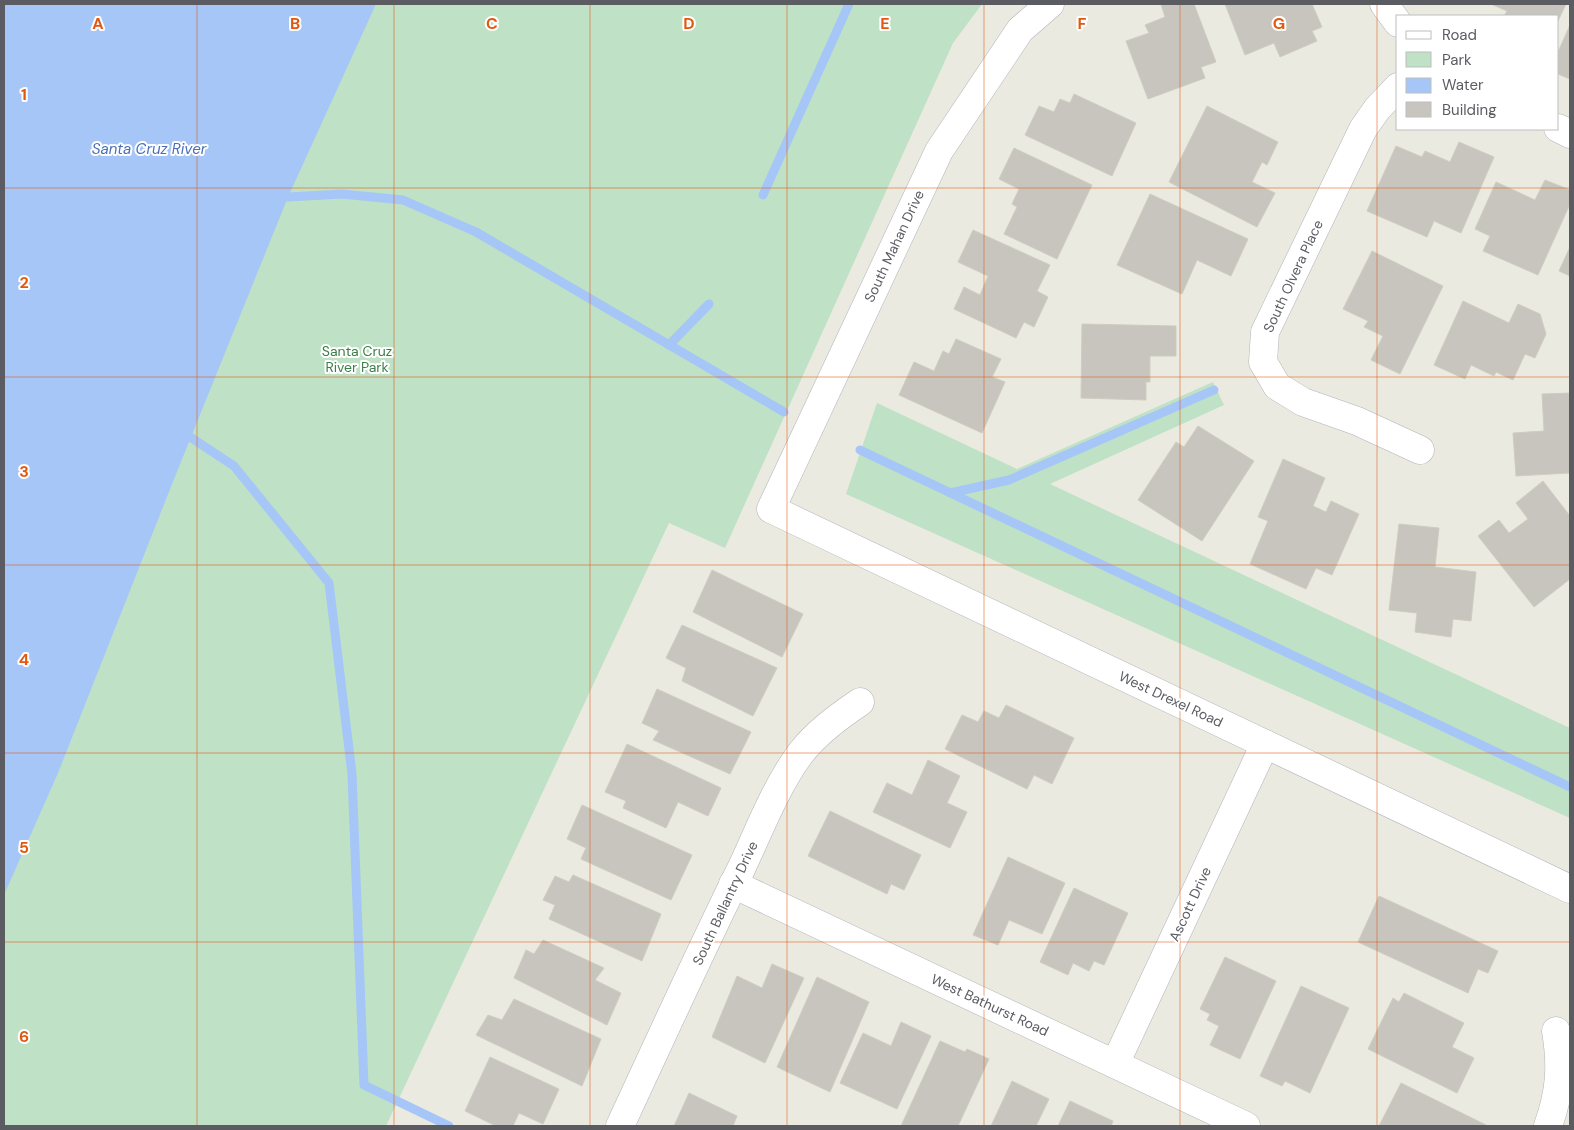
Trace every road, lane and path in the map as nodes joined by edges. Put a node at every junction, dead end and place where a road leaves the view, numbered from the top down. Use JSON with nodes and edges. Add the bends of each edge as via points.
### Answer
{"nodes":[{"id":1,"x":1050,"y":4,"type":"edge"},
{"id":2,"x":1384,"y":4,"type":"edge"},
{"id":3,"x":1396,"y":20,"type":"edge"},
{"id":4,"x":1396,"y":89,"type":"edge"},
{"id":5,"x":1420,"y":450,"type":"dead end"},
{"id":6,"x":771,"y":509,"type":"joint"},
{"id":7,"x":860,"y":702,"type":"dead end"},
{"id":8,"x":1266,"y":744,"type":"junction"},
{"id":9,"x":733,"y":884,"type":"junction"},
{"id":10,"x":1570,"y":889,"type":"edge"},
{"id":11,"x":1556,"y":1031,"type":"dead end"},
{"id":12,"x":1115,"y":1064,"type":"junction"},
{"id":13,"x":620,"y":1126,"type":"edge"},
{"id":14,"x":1246,"y":1126,"type":"edge"},
{"id":15,"x":1548,"y":1126,"type":"edge"}],
"edges":[{"from":1,"to":6,"type":"street","name":"South Mahan Drive","via":[[1020,30],[939,151]]},
{"from":2,"to":3,"type":"street"},
{"from":4,"to":5,"type":"street","name":"South Olvera Place","via":[[1363,129],[1265,332],[1263,362],[1277,386],[1303,402],[1357,421]]},
{"from":6,"to":8,"type":"street","name":"West Drexel Road"},
{"from":7,"to":9,"type":"street","name":"South Ballantry Drive","via":[[819,734],[801,753],[786,776]]},
{"from":8,"to":10,"type":"street","name":"West Drexel Road"},
{"from":8,"to":12,"type":"street","name":"Ascott Drive"},
{"from":9,"to":12,"type":"street","name":"West Bathurst Road"},
{"from":9,"to":13,"type":"street","name":"South Ballantry Drive"},
{"from":11,"to":15,"type":"street","via":[[1560,1078]]},
{"from":12,"to":14,"type":"street","name":"West Bathurst Road"}]}
